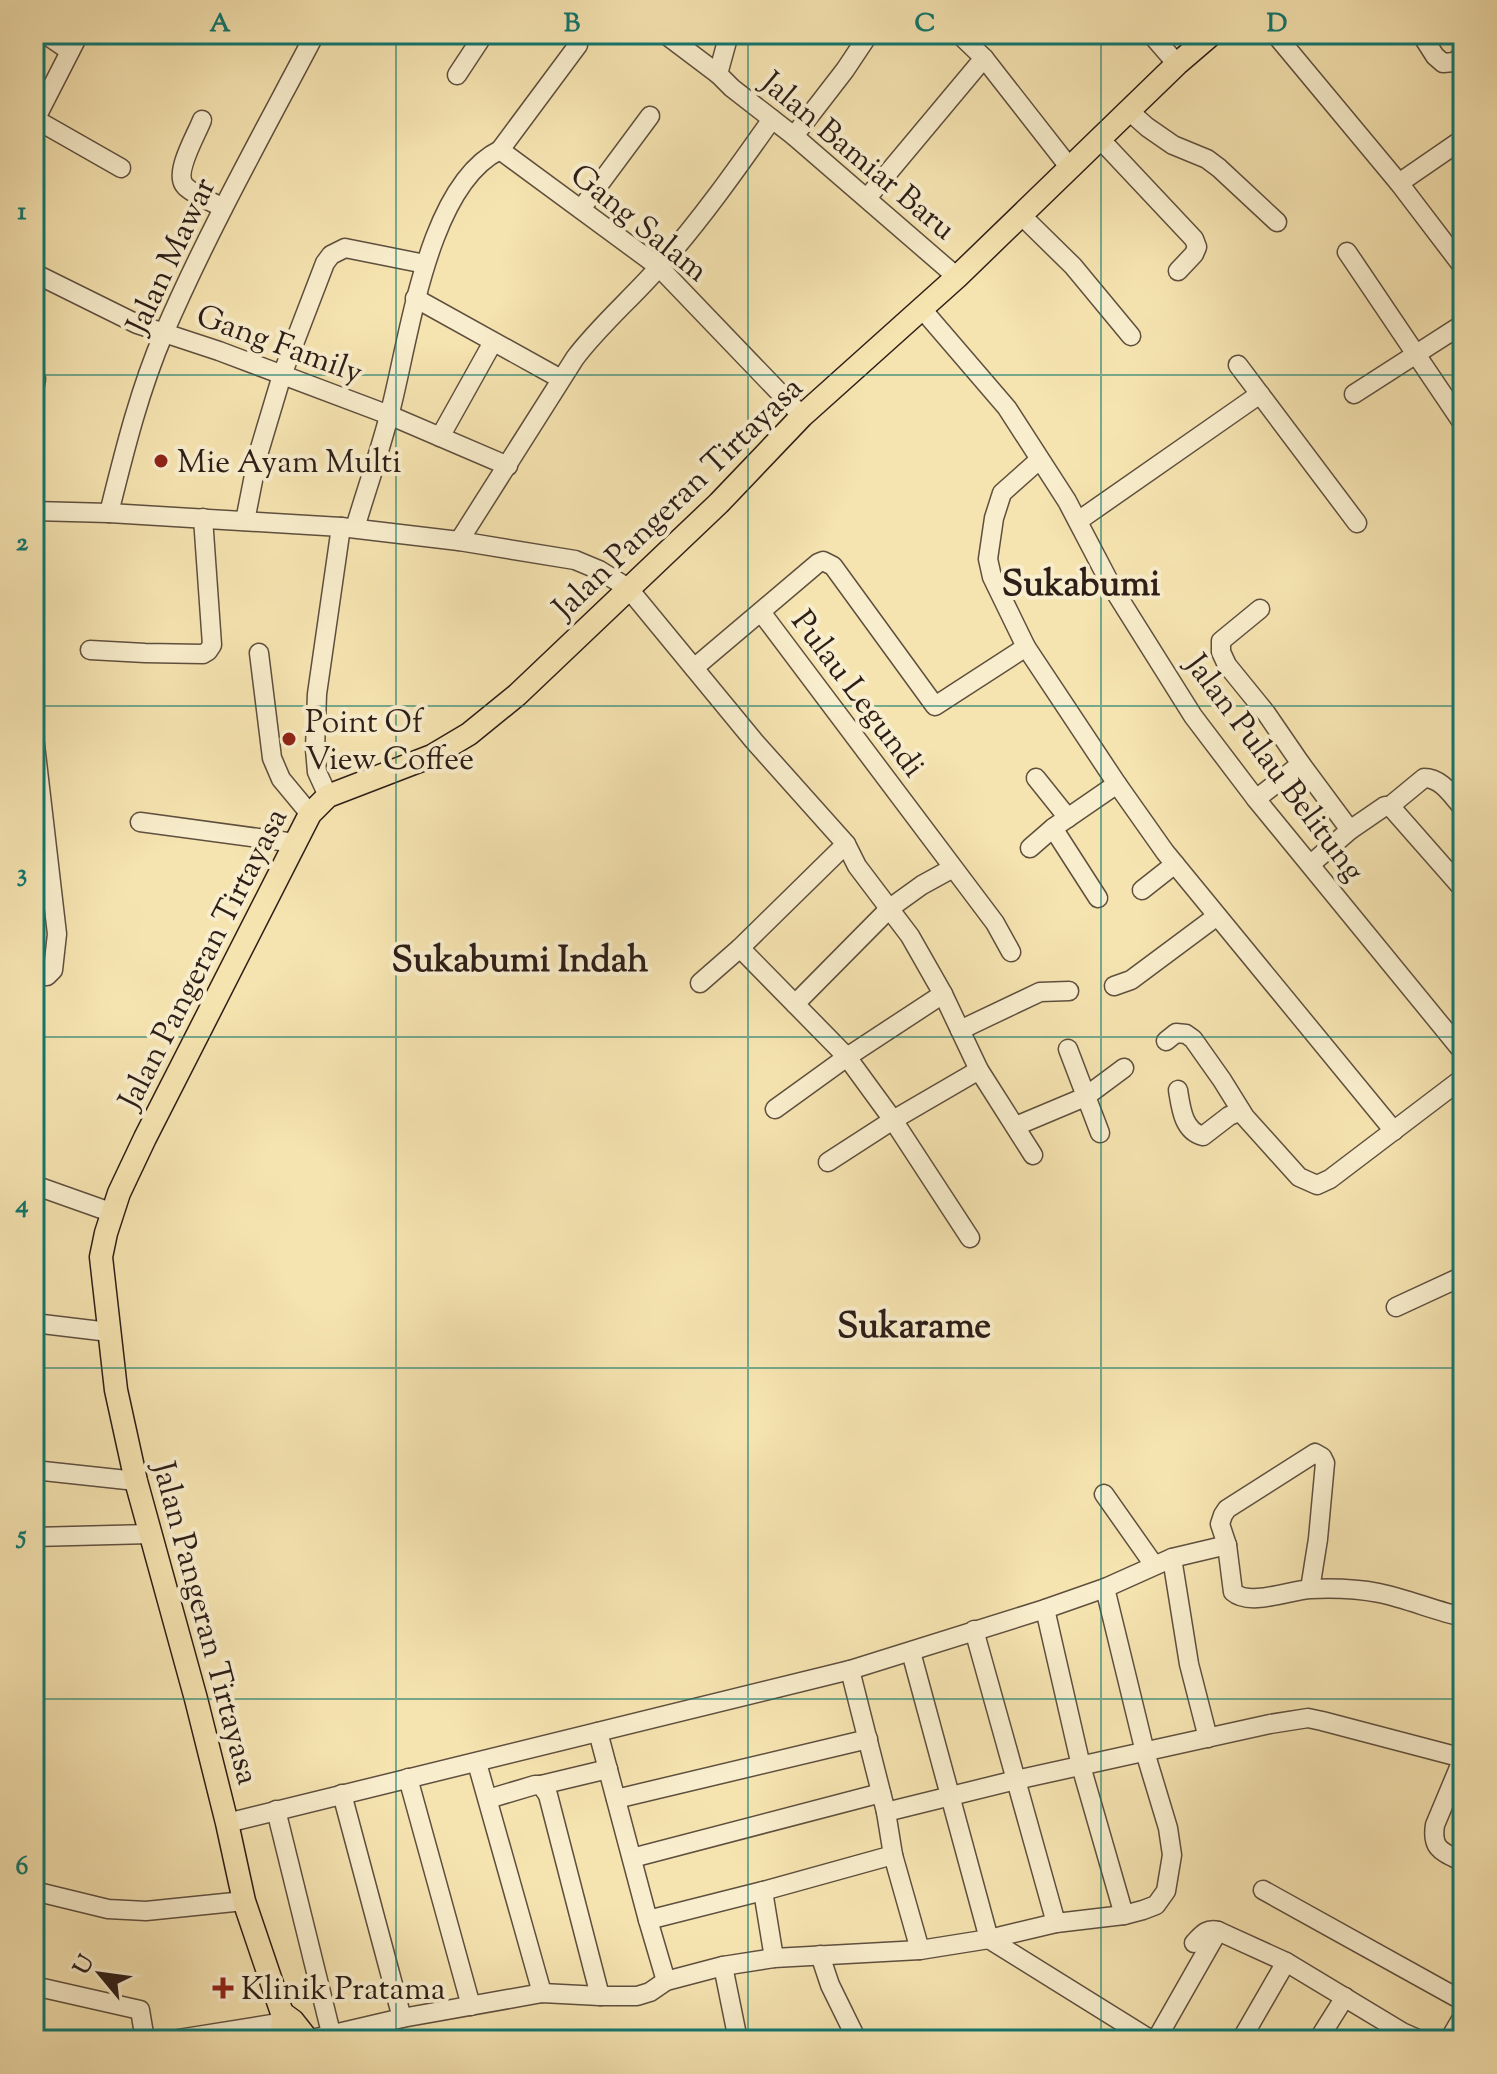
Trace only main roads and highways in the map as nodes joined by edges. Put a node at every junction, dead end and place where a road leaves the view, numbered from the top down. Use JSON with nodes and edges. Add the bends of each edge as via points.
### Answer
{"nodes":[{"id":1,"x":1212,"y":34,"type":"edge"},
{"id":2,"x":282,"y":2024,"type":"edge"},
{"id":3,"x":297,"y":2040,"type":"edge"},
{"id":4,"x":308,"y":2040,"type":"edge"}],
"edges":[{"from":1,"to":2,"type":"main road","name":"Jalan Pangeran Tirtayasa","via":[[802,416],[719,503],[517,695],[432,756],[328,796],[310,814],[119,1193],[101,1257],[116,1390],[244,1901]]},
{"from":2,"to":3,"type":"main road","name":"Jalan Pangeran Tirtayasa","via":[[292,2025]]},
{"from":2,"to":4,"type":"main road","name":"Jalan Pangeran Tirtayasa","via":[[293,2021]]}]}
